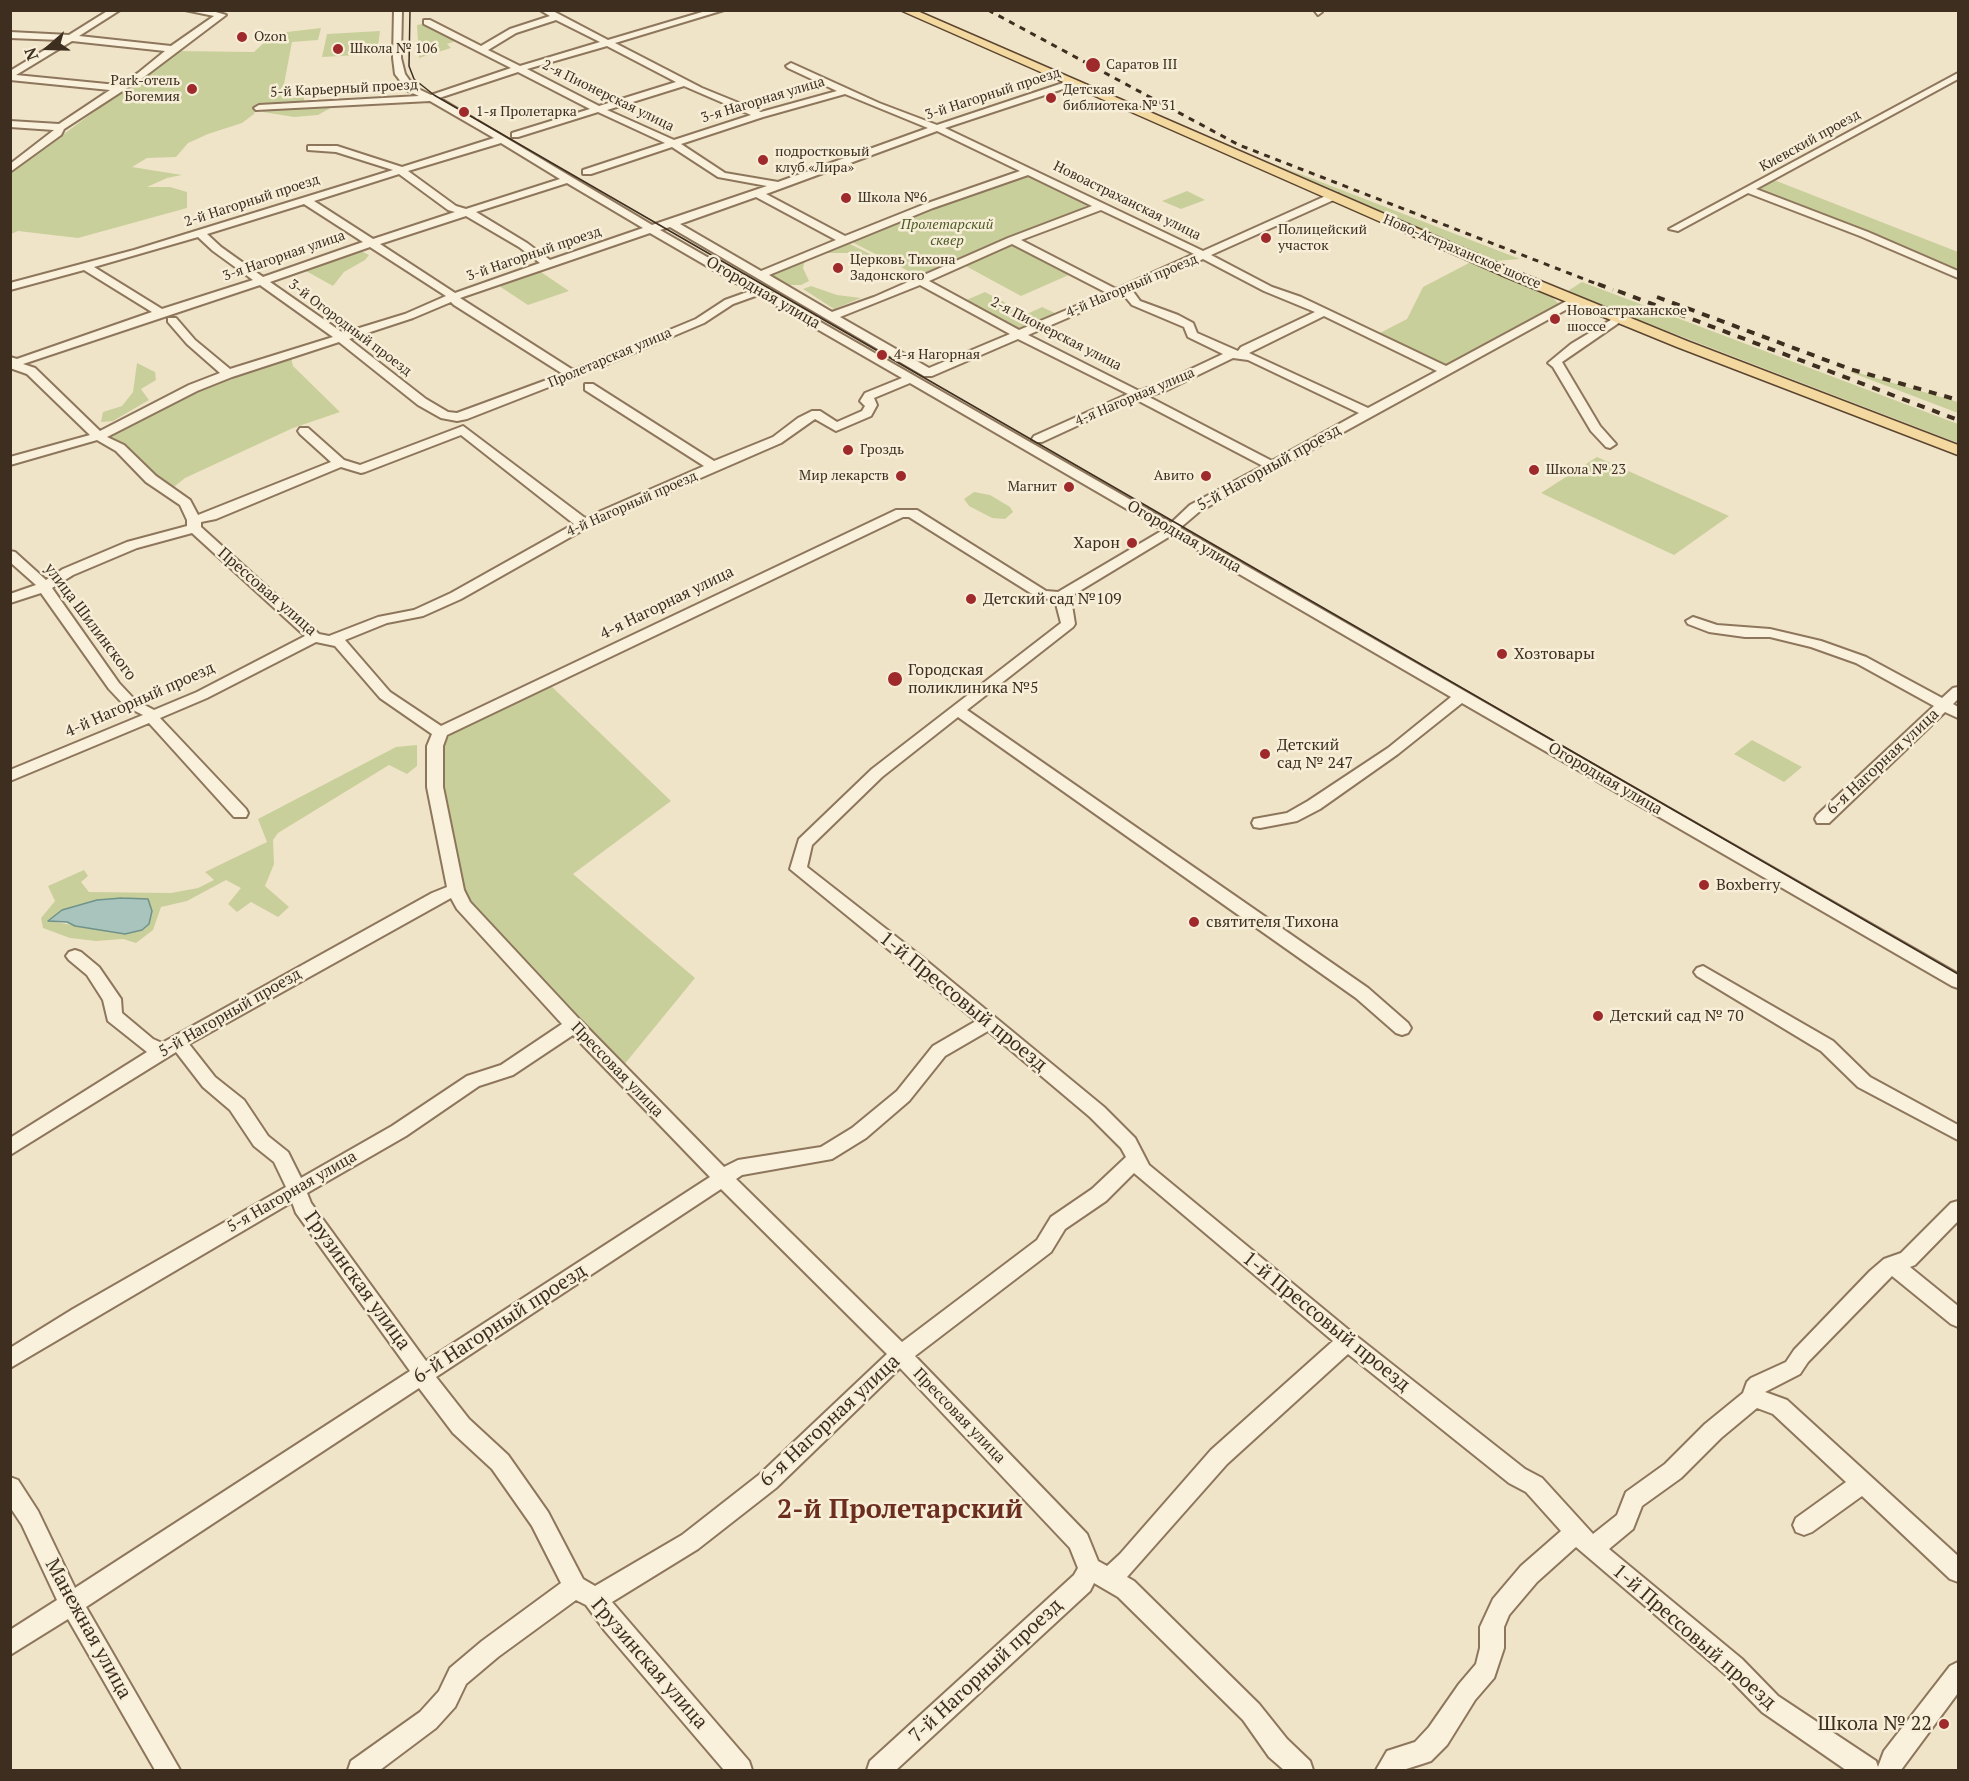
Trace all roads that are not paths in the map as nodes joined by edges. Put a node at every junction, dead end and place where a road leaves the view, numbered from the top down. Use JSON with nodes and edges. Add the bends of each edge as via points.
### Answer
{"nodes":[{"id":1,"x":116,"y":10,"type":"edge"},
{"id":2,"x":189,"y":10,"type":"edge"},
{"id":3,"x":398,"y":10,"type":"edge"},
{"id":4,"x":544,"y":10,"type":"edge"},
{"id":5,"x":720,"y":10,"type":"edge"},
{"id":6,"x":904,"y":10,"type":"edge"},
{"id":7,"x":556,"y":17,"type":"junction"},
{"id":8,"x":427,"y":22,"type":"dead end"},
{"id":9,"x":10,"y":35,"type":"edge"},
{"id":10,"x":71,"y":38,"type":"junction"},
{"id":11,"x":609,"y":42,"type":"junction"},
{"id":12,"x":173,"y":49,"type":"junction"},
{"id":13,"x":481,"y":50,"type":"junction"},
{"id":14,"x":791,"y":66,"type":"dead end"},
{"id":15,"x":518,"y":69,"type":"junction"},
{"id":16,"x":10,"y":76,"type":"edge"},
{"id":17,"x":1959,"y":76,"type":"edge"},
{"id":18,"x":686,"y":82,"type":"junction"},
{"id":19,"x":1072,"y":83,"type":"junction"},
{"id":20,"x":118,"y":88,"type":"junction"},
{"id":21,"x":411,"y":89,"type":"junction"},
{"id":22,"x":847,"y":91,"type":"junction"},
{"id":23,"x":400,"y":98,"type":"junction"},
{"id":24,"x":430,"y":98,"type":"junction"},
{"id":25,"x":259,"y":108,"type":"dead end"},
{"id":26,"x":598,"y":108,"type":"junction"},
{"id":27,"x":760,"y":115,"type":"junction"},
{"id":28,"x":10,"y":124,"type":"edge"},
{"id":29,"x":60,"y":126,"type":"junction"},
{"id":30,"x":937,"y":128,"type":"junction"},
{"id":31,"x":515,"y":135,"type":"dead end"},
{"id":32,"x":502,"y":139,"type":"junction"},
{"id":33,"x":673,"y":145,"type":"junction"},
{"id":34,"x":311,"y":148,"type":"dead end"},
{"id":35,"x":10,"y":169,"type":"edge"},
{"id":36,"x":401,"y":170,"type":"junction"},
{"id":37,"x":1029,"y":171,"type":"junction"},
{"id":38,"x":587,"y":172,"type":"dead end"},
{"id":39,"x":569,"y":179,"type":"junction"},
{"id":40,"x":779,"y":185,"type":"junction"},
{"id":41,"x":1749,"y":190,"type":"junction"},
{"id":42,"x":757,"y":193,"type":"junction"},
{"id":43,"x":1334,"y":196,"type":"junction"},
{"id":44,"x":304,"y":199,"type":"junction"},
{"id":45,"x":1101,"y":206,"type":"junction"},
{"id":46,"x":466,"y":213,"type":"junction"},
{"id":47,"x":671,"y":223,"type":"junction"},
{"id":48,"x":651,"y":229,"type":"junction"},
{"id":49,"x":1674,"y":229,"type":"dead end"},
{"id":50,"x":200,"y":233,"type":"junction"},
{"id":51,"x":844,"y":240,"type":"junction"},
{"id":52,"x":1012,"y":240,"type":"junction"},
{"id":53,"x":370,"y":244,"type":"junction"},
{"id":54,"x":1203,"y":255,"type":"junction"},
{"id":55,"x":548,"y":264,"type":"junction"},
{"id":56,"x":86,"y":267,"type":"junction"},
{"id":57,"x":760,"y":275,"type":"junction"},
{"id":58,"x":1959,"y":275,"type":"edge"},
{"id":59,"x":263,"y":280,"type":"junction"},
{"id":60,"x":920,"y":280,"type":"junction"},
{"id":61,"x":10,"y":287,"type":"edge"},
{"id":62,"x":760,"y":291,"type":"junction"},
{"id":63,"x":1120,"y":292,"type":"junction"},
{"id":64,"x":453,"y":299,"type":"junction"},
{"id":65,"x":1576,"y":300,"type":"junction"},
{"id":66,"x":1322,"y":313,"type":"junction"},
{"id":67,"x":832,"y":316,"type":"junction"},
{"id":68,"x":168,"y":317,"type":"junction"},
{"id":69,"x":1619,"y":318,"type":"junction"},
{"id":70,"x":1019,"y":334,"type":"junction"},
{"id":71,"x":342,"y":338,"type":"junction"},
{"id":72,"x":1237,"y":354,"type":"junction"},
{"id":73,"x":12,"y":362,"type":"edge"},
{"id":74,"x":1446,"y":371,"type":"junction"},
{"id":75,"x":228,"y":374,"type":"junction"},
{"id":76,"x":572,"y":374,"type":"junction"},
{"id":77,"x":913,"y":378,"type":"junction"},
{"id":78,"x":589,"y":387,"type":"dead end"},
{"id":79,"x":1137,"y":394,"type":"junction"},
{"id":80,"x":1368,"y":413,"type":"junction"},
{"id":81,"x":457,"y":417,"type":"joint"},
{"id":82,"x":304,"y":431,"type":"dead end"},
{"id":83,"x":99,"y":436,"type":"junction"},
{"id":84,"x":1038,"y":439,"type":"dead end"},
{"id":85,"x":1610,"y":444,"type":"dead end"},
{"id":86,"x":1959,"y":450,"type":"edge"},
{"id":87,"x":10,"y":461,"type":"edge"},
{"id":88,"x":340,"y":463,"type":"junction"},
{"id":89,"x":713,"y":466,"type":"junction"},
{"id":90,"x":1273,"y":466,"type":"junction"},
{"id":91,"x":194,"y":524,"type":"junction"},
{"id":92,"x":585,"y":524,"type":"junction"},
{"id":93,"x":1172,"y":530,"type":"junction"},
{"id":94,"x":10,"y":555,"type":"edge"},
{"id":95,"x":44,"y":587,"type":"junction"},
{"id":96,"x":1060,"y":597,"type":"junction"},
{"id":97,"x":10,"y":599,"type":"edge"},
{"id":98,"x":1693,"y":621,"type":"dead end"},
{"id":99,"x":314,"y":637,"type":"junction"},
{"id":100,"x":332,"y":640,"type":"junction"},
{"id":101,"x":1959,"y":691,"type":"edge"},
{"id":102,"x":1461,"y":696,"type":"junction"},
{"id":103,"x":1943,"y":705,"type":"junction"},
{"id":104,"x":957,"y":710,"type":"junction"},
{"id":105,"x":1959,"y":713,"type":"edge"},
{"id":106,"x":151,"y":715,"type":"junction"},
{"id":107,"x":440,"y":732,"type":"junction"},
{"id":108,"x":10,"y":776,"type":"edge"},
{"id":109,"x":240,"y":813,"type":"dead end"},
{"id":110,"x":1823,"y":819,"type":"dead end"},
{"id":111,"x":1260,"y":822,"type":"dead end"},
{"id":112,"x":456,"y":890,"type":"junction"},
{"id":113,"x":75,"y":956,"type":"dead end"},
{"id":114,"x":1703,"y":972,"type":"dead end"},
{"id":115,"x":1959,"y":982,"type":"edge"},
{"id":116,"x":988,"y":1022,"type":"junction"},
{"id":117,"x":574,"y":1025,"type":"junction"},
{"id":118,"x":1402,"y":1028,"type":"dead end"},
{"id":119,"x":170,"y":1047,"type":"junction"},
{"id":120,"x":1959,"y":1133,"type":"edge"},
{"id":121,"x":10,"y":1148,"type":"edge"},
{"id":122,"x":1136,"y":1160,"type":"junction"},
{"id":123,"x":723,"y":1178,"type":"junction"},
{"id":124,"x":296,"y":1190,"type":"junction"},
{"id":125,"x":1959,"y":1209,"type":"edge"},
{"id":126,"x":1891,"y":1265,"type":"junction"},
{"id":127,"x":1959,"y":1318,"type":"edge"},
{"id":128,"x":1348,"y":1341,"type":"junction"},
{"id":129,"x":901,"y":1355,"type":"junction"},
{"id":130,"x":10,"y":1359,"type":"edge"},
{"id":131,"x":423,"y":1374,"type":"junction"},
{"id":132,"x":1754,"y":1397,"type":"junction"},
{"id":133,"x":1864,"y":1482,"type":"junction"},
{"id":134,"x":10,"y":1487,"type":"edge"},
{"id":135,"x":1804,"y":1525,"type":"dead end"},
{"id":136,"x":1584,"y":1541,"type":"junction"},
{"id":137,"x":1089,"y":1568,"type":"junction"},
{"id":138,"x":1959,"y":1571,"type":"edge"},
{"id":139,"x":1110,"y":1578,"type":"junction"},
{"id":140,"x":584,"y":1592,"type":"junction"},
{"id":141,"x":73,"y":1603,"type":"junction"},
{"id":142,"x":10,"y":1644,"type":"edge"},
{"id":143,"x":1959,"y":1674,"type":"edge"},
{"id":144,"x":168,"y":1770,"type":"edge"},
{"id":145,"x":360,"y":1770,"type":"edge"},
{"id":146,"x":740,"y":1770,"type":"edge"},
{"id":147,"x":879,"y":1770,"type":"edge"},
{"id":148,"x":1301,"y":1770,"type":"edge"},
{"id":149,"x":1388,"y":1770,"type":"edge"},
{"id":150,"x":1867,"y":1770,"type":"edge"},
{"id":151,"x":1889,"y":1770,"type":"edge"}],
"edges":[{"from":1,"to":10,"type":"street"},
{"from":2,"to":12,"type":"street","via":[[222,15]]},
{"from":3,"to":21,"type":"street","via":[[397,58],[400,74]]},
{"from":4,"to":7,"type":"street"},
{"from":5,"to":11,"type":"street"},
{"from":6,"to":19,"type":"main road","name":"Ново-Астраханское шоссе"},
{"from":7,"to":11,"type":"street"},
{"from":7,"to":13,"type":"street","via":[[513,31]]},
{"from":8,"to":13,"type":"street","name":"2-я Пионерская улица"},
{"from":9,"to":10,"type":"street"},
{"from":10,"to":12,"type":"street"},
{"from":10,"to":16,"type":"street"},
{"from":11,"to":15,"type":"street"},
{"from":11,"to":18,"type":"street"},
{"from":12,"to":20,"type":"street"},
{"from":13,"to":15,"type":"street","name":"2-я Пионерская улица"},
{"from":14,"to":22,"type":"street","name":"Новоастраханская улица"},
{"from":15,"to":24,"type":"street"},
{"from":15,"to":26,"type":"street","name":"2-я Пионерская улица"},
{"from":16,"to":20,"type":"street"},
{"from":17,"to":41,"type":"street","name":"Киевский проезд"},
{"from":18,"to":26,"type":"street"},
{"from":18,"to":27,"type":"street"},
{"from":19,"to":30,"type":"street","name":"3-й Нагорный проезд"},
{"from":19,"to":43,"type":"main road","name":"Ново-Астраханское шоссе"},
{"from":20,"to":29,"type":"street"},
{"from":21,"to":23,"type":"street"},
{"from":21,"to":24,"type":"street","name":"Огородная улица"},
{"from":22,"to":27,"type":"street","name":"3-я Нагорная улица"},
{"from":22,"to":30,"type":"street","name":"Новоастраханская улица"},
{"from":23,"to":24,"type":"street","name":"5-й Карьерный проезд"},
{"from":23,"to":25,"type":"street","name":"5-й Карьерный проезд"},
{"from":24,"to":32,"type":"street","name":"Огородная улица"},
{"from":26,"to":31,"type":"street"},
{"from":26,"to":33,"type":"street","name":"2-я Пионерская улица"},
{"from":27,"to":33,"type":"street","name":"3-я Нагорная улица"},
{"from":28,"to":29,"type":"street"},
{"from":29,"to":35,"type":"street","via":[[58,133]]},
{"from":30,"to":37,"type":"street","name":"Новоастраханская улица"},
{"from":30,"to":40,"type":"street","name":"3-й Нагорный проезд"},
{"from":32,"to":36,"type":"street","name":"2-й Нагорный проезд"},
{"from":32,"to":39,"type":"street","name":"Огородная улица"},
{"from":33,"to":38,"type":"street","name":"3-я Нагорная улица"},
{"from":33,"to":40,"type":"street","name":"2-я Пионерская улица","via":[[722,175]]},
{"from":34,"to":36,"type":"street","via":[[337,149]]},
{"from":36,"to":44,"type":"street","name":"2-й Нагорный проезд"},
{"from":36,"to":46,"type":"street","via":[[452,208]]},
{"from":37,"to":45,"type":"street","name":"Новоастраханская улица"},
{"from":37,"to":51,"type":"street"},
{"from":39,"to":46,"type":"street","name":"3-я Нагорная улица"},
{"from":39,"to":48,"type":"street","name":"Огородная улица"},
{"from":40,"to":42,"type":"street","name":"3-й Нагорный проезд"},
{"from":41,"to":49,"type":"street","name":"Киевский проезд"},
{"from":41,"to":58,"type":"street"},
{"from":42,"to":47,"type":"street","name":"3-й Нагорный проезд"},
{"from":42,"to":51,"type":"street"},
{"from":43,"to":54,"type":"street","name":"4-й Нагорный проезд"},
{"from":43,"to":65,"type":"main road","name":"Ново-Астраханское шоссе"},
{"from":44,"to":50,"type":"street","name":"2-й Нагорный проезд"},
{"from":44,"to":53,"type":"street"},
{"from":45,"to":52,"type":"street"},
{"from":45,"to":54,"type":"street","name":"Новоастраханская улица"},
{"from":46,"to":53,"type":"street","name":"3-я Нагорная улица"},
{"from":46,"to":55,"type":"street"},
{"from":47,"to":48,"type":"street","name":"3-й Нагорный проезд"},
{"from":47,"to":57,"type":"street"},
{"from":48,"to":55,"type":"street","name":"3-й Нагорный проезд"},
{"from":48,"to":62,"type":"street","name":"Огородная улица"},
{"from":50,"to":56,"type":"street","name":"2-й Нагорный проезд"},
{"from":50,"to":59,"type":"street","name":"3-й Огородный проезд"},
{"from":51,"to":57,"type":"street"},
{"from":52,"to":60,"type":"street"},
{"from":52,"to":63,"type":"street"},
{"from":53,"to":59,"type":"street","name":"3-я Нагорная улица"},
{"from":53,"to":64,"type":"street"},
{"from":54,"to":63,"type":"street","name":"4-й Нагорный проезд"},
{"from":54,"to":66,"type":"street","name":"Новоастраханская улица"},
{"from":55,"to":64,"type":"street","name":"3-й Нагорный проезд"},
{"from":56,"to":61,"type":"street","name":"2-й Нагорный проезд"},
{"from":56,"to":68,"type":"street"},
{"from":57,"to":67,"type":"street"},
{"from":59,"to":68,"type":"street","name":"3-я Нагорная улица"},
{"from":59,"to":71,"type":"street","name":"3-й Огородный проезд"},
{"from":60,"to":67,"type":"street"},
{"from":60,"to":70,"type":"street","name":"2-я Пионерская улица"},
{"from":62,"to":76,"type":"street","name":"Пролетарская улица","via":[[729,302],[700,321]]},
{"from":62,"to":77,"type":"street","name":"Огородная улица"},
{"from":63,"to":70,"type":"street","name":"4-й Нагорный проезд"},
{"from":63,"to":72,"type":"street","via":[[1188,325],[1192,335]]},
{"from":64,"to":71,"type":"street","name":"3-й Нагорный проезд"},
{"from":64,"to":76,"type":"street"},
{"from":65,"to":69,"type":"main road","name":"Ново-Астраханское шоссе"},
{"from":65,"to":74,"type":"street","name":"5-й Нагорный проезд"},
{"from":66,"to":72,"type":"street","name":"4-я Нагорная улица"},
{"from":66,"to":74,"type":"street","name":"Новоастраханская улица"},
{"from":67,"to":70,"type":"street","name":"4-й Нагорный проезд","via":[[928,373]]},
{"from":68,"to":73,"type":"street","name":"3-я Нагорная улица"},
{"from":68,"to":75,"type":"street"},
{"from":69,"to":85,"type":"street","via":[[1554,363],[1595,428]]},
{"from":69,"to":86,"type":"main road","name":"Ново-Астраханское шоссе"},
{"from":70,"to":79,"type":"street","name":"2-я Пионерская улица"},
{"from":71,"to":75,"type":"street","name":"3-й Нагорный проезд"},
{"from":71,"to":81,"type":"street","name":"3-й Огородный проезд","via":[[422,402]]},
{"from":72,"to":79,"type":"street","name":"4-я Нагорная улица","via":[[1161,388]]},
{"from":72,"to":80,"type":"street","via":[[1251,357]]},
{"from":73,"to":83,"type":"street","name":"Прессовая улица","via":[[31,371]]},
{"from":74,"to":80,"type":"street","name":"5-й Нагорный проезд"},
{"from":75,"to":83,"type":"street","name":"3-й Нагорный проезд"},
{"from":76,"to":81,"type":"street","name":"Пролетарская улица"},
{"from":77,"to":89,"type":"street","name":"4-й Нагорный проезд","via":[[869,396],[866,400],[871,405],[867,413],[837,427],[816,414],[777,440]]},
{"from":77,"to":93,"type":"street","name":"Огородная улица"},
{"from":78,"to":89,"type":"street"},
{"from":79,"to":84,"type":"street","name":"4-я Нагорная улица"},
{"from":79,"to":90,"type":"street","name":"2-я Пионерская улица"},
{"from":80,"to":90,"type":"street","name":"5-й Нагорный проезд"},
{"from":82,"to":88,"type":"street"},
{"from":83,"to":87,"type":"street","name":"3-й Нагорный проезд"},
{"from":83,"to":91,"type":"street","name":"Прессовая улица","via":[[120,448],[151,479],[185,503]]},
{"from":88,"to":91,"type":"street"},
{"from":88,"to":92,"type":"street","via":[[361,469],[463,430]]},
{"from":89,"to":92,"type":"street","name":"4-й Нагорный проезд"},
{"from":90,"to":93,"type":"street","name":"5-й Нагорный проезд","via":[[1195,508]]},
{"from":91,"to":95,"type":"street","via":[[132,545],[68,572]]},
{"from":91,"to":99,"type":"street","name":"Прессовая улица","via":[[224,557]]},
{"from":92,"to":100,"type":"street","name":"4-й Нагорный проезд","via":[[418,614],[383,620]]},
{"from":93,"to":96,"type":"street","name":"5-й Нагорный проезд"},
{"from":93,"to":102,"type":"street","name":"Огородная улица"},
{"from":94,"to":95,"type":"street","name":"улица Шилинского"},
{"from":95,"to":97,"type":"street"},
{"from":95,"to":106,"type":"street","name":"улица Шилинского","via":[[114,686],[130,703]]},
{"from":96,"to":104,"type":"street","via":[[1068,624]]},
{"from":96,"to":107,"type":"street","name":"4-я Нагорная улица","via":[[1042,594],[912,513],[890,517]]},
{"from":98,"to":103,"type":"street","via":[[1714,629],[1770,633],[1816,644],[1861,660]]},
{"from":99,"to":100,"type":"street","name":"Прессовая улица"},
{"from":99,"to":106,"type":"street","name":"4-й Нагорный проезд","via":[[202,695]]},
{"from":100,"to":107,"type":"street","name":"Прессовая улица","via":[[340,643],[385,695]]},
{"from":101,"to":103,"type":"street","name":"6-я Нагорная улица"},
{"from":102,"to":111,"type":"street","via":[[1392,751],[1314,805],[1291,817]]},
{"from":102,"to":115,"type":"street","name":"Огородная улица"},
{"from":103,"to":105,"type":"street"},
{"from":103,"to":110,"type":"street","name":"6-я Нагорная улица"},
{"from":104,"to":116,"type":"street","name":"1-й Прессовый проезд","via":[[877,773],[813,835],[805,843],[798,869]]},
{"from":104,"to":118,"type":"street","via":[[1362,993]]},
{"from":106,"to":108,"type":"street","name":"4-й Нагорный проезд"},
{"from":106,"to":109,"type":"street","name":"улица Шилинского"},
{"from":107,"to":112,"type":"street","name":"Прессовая улица","via":[[435,746],[435,787]]},
{"from":112,"to":117,"type":"street","name":"Прессовая улица","via":[[463,905]]},
{"from":112,"to":119,"type":"street","name":"5-й Нагорный проезд"},
{"from":113,"to":119,"type":"street","name":"Грузинская улица","via":[[93,971],[112,999],[114,1016],[147,1044]]},
{"from":114,"to":120,"type":"street","via":[[1827,1046],[1864,1082]]},
{"from":116,"to":122,"type":"street","name":"1-й Прессовый проезд","via":[[1097,1112],[1128,1143]]},
{"from":116,"to":123,"type":"street","name":"6-й Нагорный проезд","via":[[939,1051],[903,1096],[859,1134],[825,1154],[738,1168]]},
{"from":117,"to":123,"type":"street","name":"Прессовая улица"},
{"from":117,"to":124,"type":"street","name":"5-я Нагорная улица","via":[[507,1070],[473,1081],[399,1131]]},
{"from":119,"to":121,"type":"street","name":"5-й Нагорный проезд"},
{"from":119,"to":124,"type":"street","name":"Грузинская улица","via":[[237,1105],[261,1141],[281,1157]]},
{"from":122,"to":128,"type":"street","name":"1-й Прессовый проезд","via":[[1142,1170]]},
{"from":122,"to":129,"type":"street","name":"6-я Нагорная улица","via":[[1099,1195],[1058,1224],[1044,1246]]},
{"from":123,"to":129,"type":"street","name":"Прессовая улица"},
{"from":123,"to":131,"type":"street","name":"6-й Нагорный проезд"},
{"from":124,"to":130,"type":"street","name":"5-я Нагорная улица"},
{"from":124,"to":131,"type":"street","name":"Грузинская улица","via":[[303,1207]]},
{"from":125,"to":126,"type":"street","via":[[1908,1259]]},
{"from":126,"to":127,"type":"street"},
{"from":126,"to":132,"type":"street","via":[[1800,1356],[1793,1368],[1758,1385]]},
{"from":128,"to":136,"type":"street","name":"1-й Прессовый проезд","via":[[1517,1476],[1534,1485]]},
{"from":128,"to":139,"type":"street","via":[[1219,1457]]},
{"from":129,"to":137,"type":"street","name":"Прессовая улица","via":[[1079,1541]]},
{"from":129,"to":140,"type":"street","name":"6-я Нагорная улица","via":[[768,1481],[690,1542],[609,1592]]},
{"from":131,"to":140,"type":"street","name":"Грузинская улица","via":[[461,1426],[500,1462]]},
{"from":131,"to":141,"type":"street","name":"6-й Нагорный проезд"},
{"from":132,"to":133,"type":"street","via":[[1780,1407]]},
{"from":132,"to":136,"type":"street","via":[[1673,1471],[1634,1499],[1625,1522]]},
{"from":133,"to":135,"type":"street"},
{"from":133,"to":138,"type":"street"},
{"from":134,"to":141,"type":"street","name":"Манежная улица"},
{"from":136,"to":149,"type":"street","via":[[1529,1575],[1501,1607],[1492,1627],[1486,1670],[1438,1736],[1422,1752],[1396,1760]]},
{"from":136,"to":150,"type":"street","name":"1-й Прессовый проезд","via":[[1734,1667],[1770,1704]]},
{"from":137,"to":139,"type":"street"},
{"from":137,"to":147,"type":"street","name":"7-й Нагорный проезд","via":[[1082,1583]]},
{"from":139,"to":148,"type":"street","via":[[1126,1589],[1251,1712],[1278,1748]]},
{"from":140,"to":145,"type":"street","name":"6-я Нагорная улица","via":[[490,1649],[458,1676],[447,1699],[428,1720]]},
{"from":140,"to":146,"type":"street","name":"Грузинская улица"},
{"from":141,"to":142,"type":"street","name":"6-й Нагорный проезд"},
{"from":141,"to":144,"type":"street","name":"Манежная улица"},
{"from":143,"to":151,"type":"street"}]}
